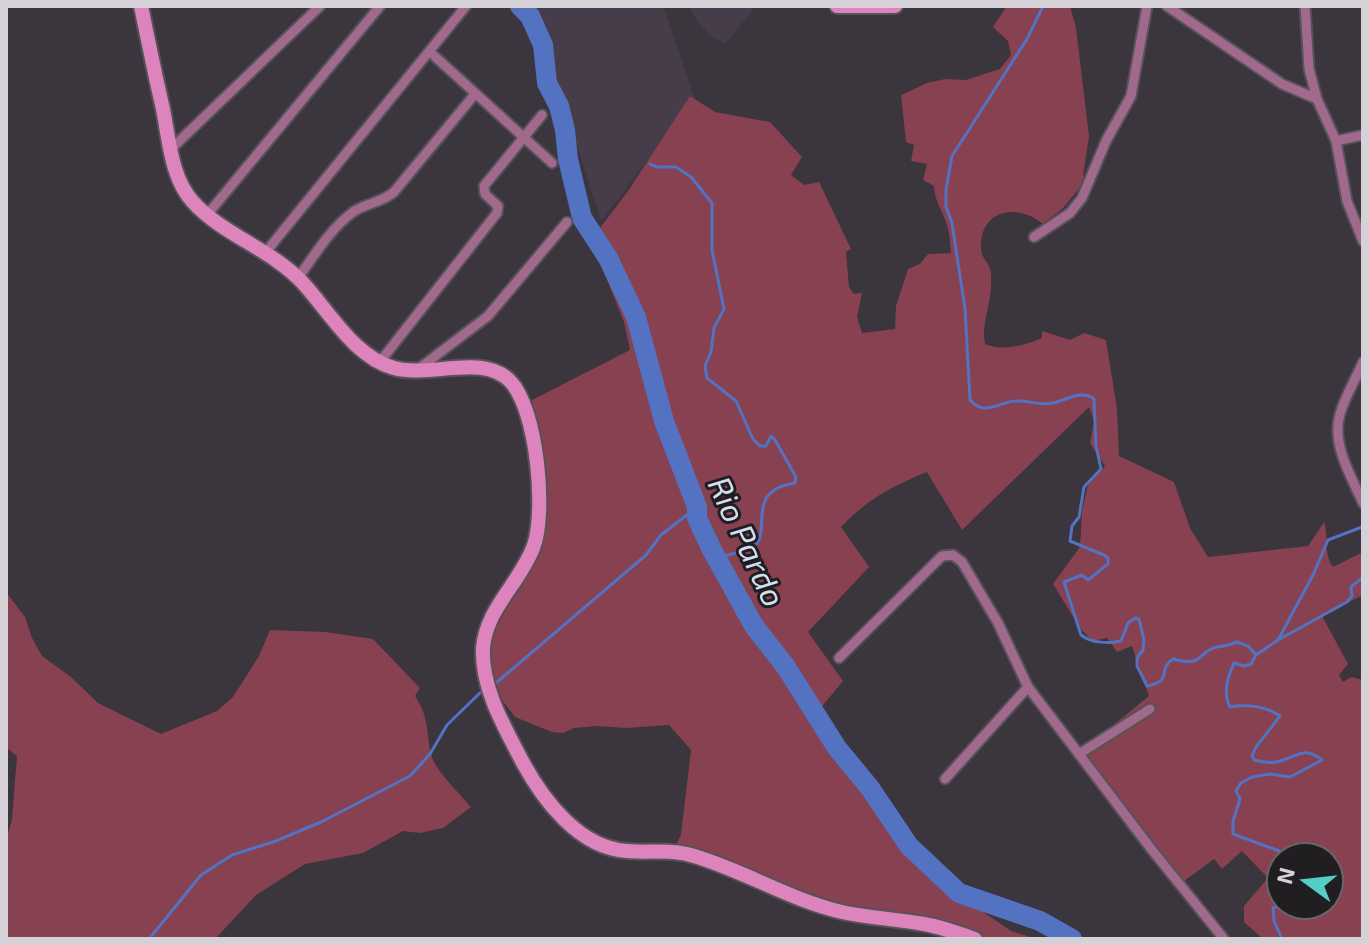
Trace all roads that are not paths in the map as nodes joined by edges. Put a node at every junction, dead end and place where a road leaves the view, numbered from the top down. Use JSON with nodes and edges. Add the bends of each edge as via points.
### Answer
{"nodes":[{"id":1,"x":141,"y":6,"type":"edge"},
{"id":2,"x":320,"y":6,"type":"edge"},
{"id":3,"x":380,"y":6,"type":"edge"},
{"id":4,"x":466,"y":6,"type":"edge"},
{"id":5,"x":837,"y":6,"type":"edge"},
{"id":6,"x":895,"y":6,"type":"edge"},
{"id":7,"x":1147,"y":6,"type":"edge"},
{"id":8,"x":1167,"y":6,"type":"edge"},
{"id":9,"x":1305,"y":6,"type":"edge"},
{"id":10,"x":430,"y":52,"type":"junction"},
{"id":11,"x":475,"y":94,"type":"junction"},
{"id":12,"x":1317,"y":99,"type":"junction"},
{"id":13,"x":542,"y":115,"type":"dead end"},
{"id":14,"x":1363,"y":135,"type":"edge"},
{"id":15,"x":523,"y":138,"type":"junction"},
{"id":16,"x":1336,"y":141,"type":"junction"},
{"id":17,"x":171,"y":149,"type":"junction"},
{"id":18,"x":552,"y":163,"type":"dead end"},
{"id":19,"x":207,"y":215,"type":"junction"},
{"id":20,"x":567,"y":222,"type":"dead end"},
{"id":21,"x":1034,"y":237,"type":"dead end"},
{"id":22,"x":1363,"y":241,"type":"edge"},
{"id":23,"x":265,"y":253,"type":"junction"},
{"id":24,"x":298,"y":278,"type":"junction"},
{"id":25,"x":1363,"y":362,"type":"edge"},
{"id":26,"x":379,"y":363,"type":"junction"},
{"id":27,"x":414,"y":372,"type":"junction"},
{"id":28,"x":1363,"y":503,"type":"edge"},
{"id":29,"x":839,"y":658,"type":"dead end"},
{"id":30,"x":1028,"y":687,"type":"junction"},
{"id":31,"x":1150,"y":709,"type":"dead end"},
{"id":32,"x":1079,"y":754,"type":"junction"},
{"id":33,"x":945,"y":779,"type":"dead end"},
{"id":34,"x":975,"y":939,"type":"edge"},
{"id":35,"x":1224,"y":939,"type":"edge"}],
"edges":[{"from":1,"to":17,"type":"street"},
{"from":2,"to":17,"type":"street"},
{"from":3,"to":19,"type":"street"},
{"from":4,"to":10,"type":"street"},
{"from":5,"to":6,"type":"street"},
{"from":7,"to":21,"type":"street","via":[[1131,96],[1082,198],[1070,213]]},
{"from":8,"to":12,"type":"street","via":[[1282,84]]},
{"from":9,"to":12,"type":"street","via":[[1309,69]]},
{"from":10,"to":11,"type":"street"},
{"from":10,"to":23,"type":"street"},
{"from":11,"to":15,"type":"street"},
{"from":11,"to":24,"type":"street","via":[[394,192],[351,213]]},
{"from":12,"to":16,"type":"street"},
{"from":13,"to":15,"type":"street"},
{"from":14,"to":16,"type":"street"},
{"from":15,"to":18,"type":"street"},
{"from":15,"to":26,"type":"street","via":[[484,186],[497,213]]},
{"from":16,"to":22,"type":"street","via":[[1347,201]]},
{"from":17,"to":19,"type":"street","via":[[183,188]]},
{"from":19,"to":23,"type":"street"},
{"from":20,"to":27,"type":"street","via":[[488,316]]},
{"from":23,"to":24,"type":"street"},
{"from":24,"to":26,"type":"street"},
{"from":25,"to":28,"type":"street","via":[[1340,414],[1338,433]]},
{"from":26,"to":27,"type":"street"},
{"from":27,"to":34,"type":"street","via":[[488,368],[511,382],[527,410],[538,535],[489,622],[483,654],[496,705],[525,766],[567,821],[610,849],[690,854],[795,898],[842,912],[929,924]]},
{"from":29,"to":30,"type":"street","via":[[947,554],[959,559],[976,584]]},
{"from":30,"to":32,"type":"street"},
{"from":30,"to":33,"type":"street"},
{"from":31,"to":32,"type":"street"},
{"from":32,"to":35,"type":"street"}]}
